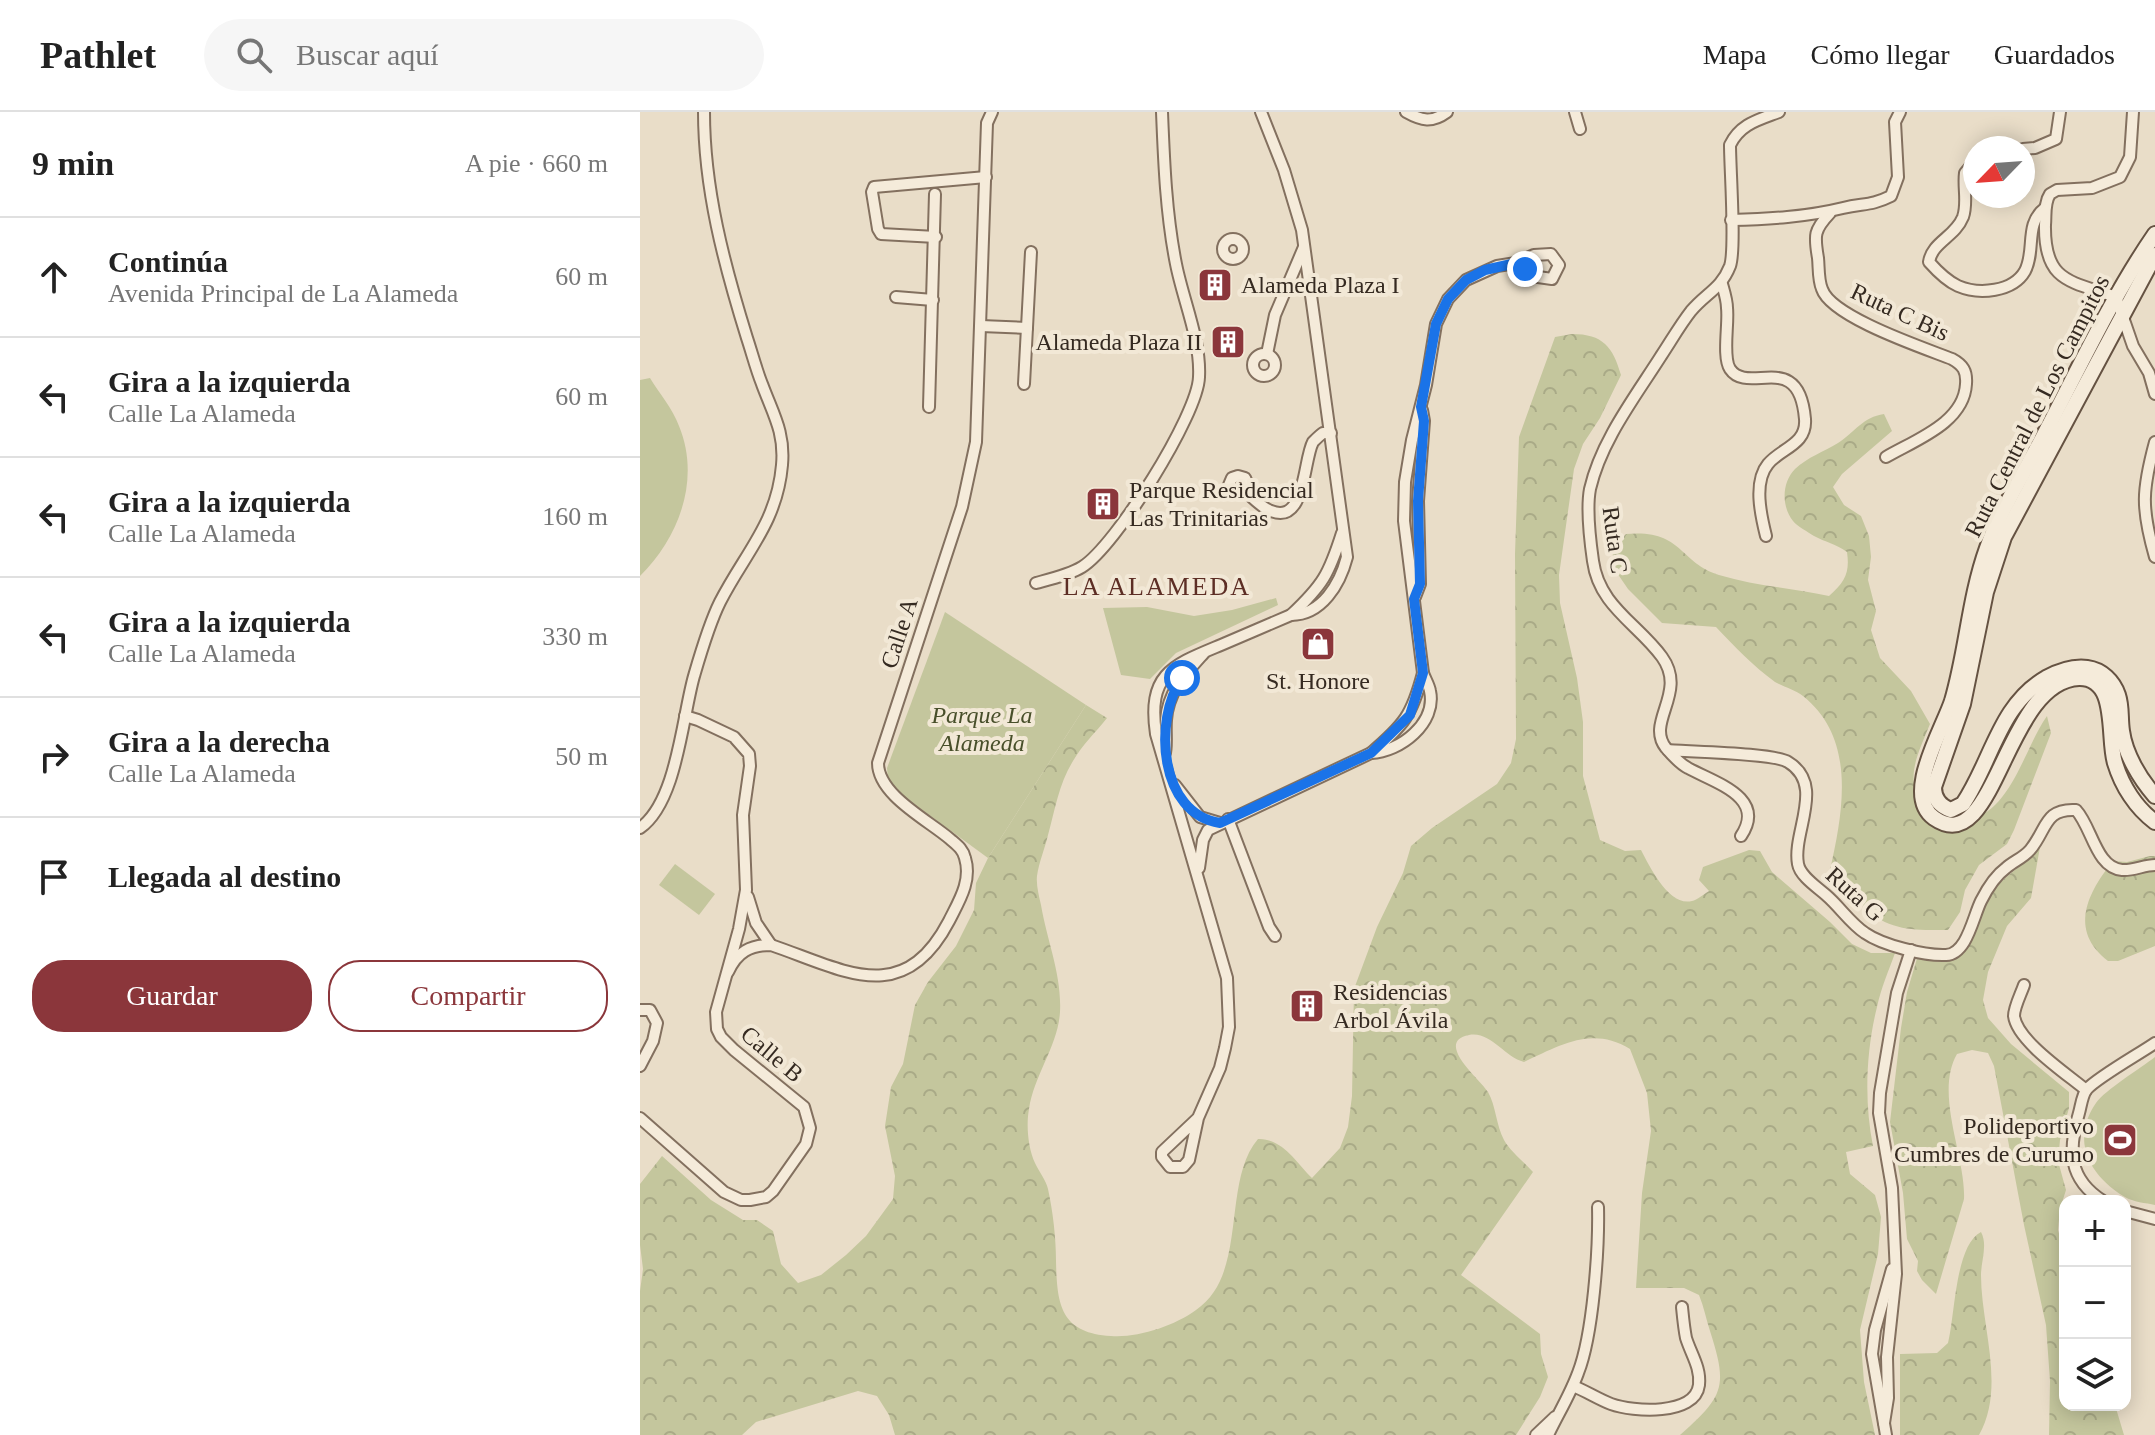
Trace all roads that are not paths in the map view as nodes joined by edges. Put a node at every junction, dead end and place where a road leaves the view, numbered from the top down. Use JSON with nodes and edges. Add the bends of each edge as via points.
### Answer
{"nodes":[{"id":1,"x":704,"y":112,"type":"edge"},
{"id":2,"x":992,"y":112,"type":"edge"},
{"id":3,"x":1162,"y":112,"type":"edge"},
{"id":4,"x":1261,"y":112,"type":"edge"},
{"id":5,"x":1406,"y":112,"type":"edge"},
{"id":6,"x":1447,"y":112,"type":"edge"},
{"id":7,"x":1575,"y":112,"type":"edge"},
{"id":8,"x":1779,"y":112,"type":"edge"},
{"id":9,"x":1900,"y":112,"type":"edge"},
{"id":10,"x":2060,"y":112,"type":"edge"},
{"id":11,"x":2133,"y":112,"type":"edge"},
{"id":12,"x":1580,"y":129,"type":"dead end"},
{"id":13,"x":2035,"y":148,"type":"edge"},
{"id":14,"x":986,"y":177,"type":"junction"},
{"id":15,"x":935,"y":194,"type":"dead end"},
{"id":16,"x":1965,"y":208,"type":"edge"},
{"id":17,"x":2045,"y":208,"type":"junction"},
{"id":18,"x":1830,"y":213,"type":"junction"},
{"id":19,"x":1731,"y":220,"type":"junction"},
{"id":20,"x":2155,"y":234,"type":"edge"},
{"id":21,"x":936,"y":237,"type":"junction"},
{"id":22,"x":1305,"y":245,"type":"junction"},
{"id":23,"x":1031,"y":252,"type":"dead end"},
{"id":24,"x":2155,"y":255,"type":"edge"},
{"id":25,"x":1516,"y":263,"type":"dead end"},
{"id":26,"x":1722,"y":284,"type":"junction"},
{"id":27,"x":896,"y":297,"type":"dead end"},
{"id":28,"x":2116,"y":297,"type":"junction"},
{"id":29,"x":933,"y":300,"type":"junction"},
{"id":30,"x":2123,"y":312,"type":"junction"},
{"id":31,"x":981,"y":326,"type":"junction"},
{"id":32,"x":1027,"y":328,"type":"junction"},
{"id":33,"x":1267,"y":354,"type":"dead end"},
{"id":34,"x":1024,"y":384,"type":"dead end"},
{"id":35,"x":2155,"y":394,"type":"edge"},
{"id":36,"x":929,"y":407,"type":"dead end"},
{"id":37,"x":1421,"y":407,"type":"junction"},
{"id":38,"x":1331,"y":433,"type":"junction"},
{"id":39,"x":2155,"y":442,"type":"edge"},
{"id":40,"x":1886,"y":457,"type":"dead end"},
{"id":41,"x":1245,"y":491,"type":"dead end"},
{"id":42,"x":1405,"y":500,"type":"junction"},
{"id":43,"x":1418,"y":501,"type":"junction"},
{"id":44,"x":1342,"y":533,"type":"junction"},
{"id":45,"x":1766,"y":536,"type":"dead end"},
{"id":46,"x":2155,"y":557,"type":"edge"},
{"id":47,"x":1329,"y":574,"type":"junction"},
{"id":48,"x":1036,"y":583,"type":"dead end"},
{"id":49,"x":1336,"y":584,"type":"junction"},
{"id":50,"x":1414,"y":599,"type":"junction"},
{"id":51,"x":1291,"y":615,"type":"junction"},
{"id":52,"x":1206,"y":651,"type":"junction"},
{"id":53,"x":1423,"y":673,"type":"junction"},
{"id":54,"x":1158,"y":689,"type":"junction"},
{"id":55,"x":1172,"y":694,"type":"junction"},
{"id":56,"x":1410,"y":715,"type":"junction"},
{"id":57,"x":685,"y":716,"type":"junction"},
{"id":58,"x":1421,"y":723,"type":"junction"},
{"id":59,"x":1668,"y":750,"type":"junction"},
{"id":60,"x":1371,"y":753,"type":"junction"},
{"id":61,"x":1165,"y":757,"type":"junction"},
{"id":62,"x":1168,"y":773,"type":"junction"},
{"id":63,"x":2155,"y":796,"type":"edge"},
{"id":64,"x":1224,"y":821,"type":"junction"},
{"id":65,"x":2155,"y":822,"type":"edge"},
{"id":66,"x":640,"y":828,"type":"edge"},
{"id":67,"x":1741,"y":836,"type":"dead end"},
{"id":68,"x":2155,"y":865,"type":"edge"},
{"id":69,"x":1198,"y":874,"type":"junction"},
{"id":70,"x":746,"y":890,"type":"junction"},
{"id":71,"x":1275,"y":936,"type":"dead end"},
{"id":72,"x":771,"y":945,"type":"junction"},
{"id":73,"x":1911,"y":950,"type":"junction"},
{"id":74,"x":728,"y":972,"type":"junction"},
{"id":75,"x":2024,"y":985,"type":"dead end"},
{"id":76,"x":640,"y":1010,"type":"edge"},
{"id":77,"x":2155,"y":1043,"type":"edge"},
{"id":78,"x":640,"y":1066,"type":"edge"},
{"id":79,"x":2086,"y":1090,"type":"junction"},
{"id":80,"x":640,"y":1118,"type":"edge"},
{"id":81,"x":1198,"y":1118,"type":"junction"},
{"id":82,"x":2094,"y":1195,"type":"edge"},
{"id":83,"x":1598,"y":1207,"type":"dead end"},
{"id":84,"x":2131,"y":1213,"type":"edge"},
{"id":85,"x":2155,"y":1219,"type":"edge"},
{"id":86,"x":1894,"y":1263,"type":"junction"},
{"id":87,"x":1682,"y":1307,"type":"dead end"},
{"id":88,"x":1571,"y":1389,"type":"junction"},
{"id":89,"x":1557,"y":1416,"type":"junction"},
{"id":90,"x":1884,"y":1423,"type":"junction"},
{"id":91,"x":1536,"y":1435,"type":"edge"},
{"id":92,"x":1548,"y":1435,"type":"edge"},
{"id":93,"x":1886,"y":1435,"type":"edge"}],
"edges":[{"from":1,"to":57,"type":"street","via":[[712,206],[734,298],[781,429],[782,462],[773,511],[718,605]]},
{"from":2,"to":14,"type":"street","name":"Calle A"},
{"from":3,"to":48,"type":"street","via":[[1174,249],[1198,386],[1175,438],[1116,535],[1083,567]]},
{"from":4,"to":22,"type":"street"},
{"from":5,"to":6,"type":"street","via":[[1425,121]]},
{"from":7,"to":12,"type":"street"},
{"from":8,"to":19,"type":"street","via":[[1748,123],[1730,145]]},
{"from":9,"to":18,"type":"street","via":[[1895,122],[1898,177],[1891,196]]},
{"from":10,"to":13,"type":"street","via":[[2056,139]]},
{"from":11,"to":17,"type":"street","via":[[2130,157],[2120,177],[2092,188],[2057,190],[2046,198]]},
{"from":14,"to":21,"type":"street","via":[[874,187],[881,234]]},
{"from":14,"to":31,"type":"street","name":"Calle A"},
{"from":15,"to":21,"type":"street"},
{"from":16,"to":17,"type":"street","via":[[1953,234],[1935,246],[1929,262],[1959,286],[1981,291],[2002,289],[2025,271],[2030,236],[2037,214]]},
{"from":17,"to":28,"type":"street","via":[[2045,240],[2056,273]]},
{"from":18,"to":19,"type":"street"},
{"from":18,"to":40,"type":"street","name":"Ruta C Bis","via":[[1817,227],[1815,241],[1828,299],[1850,315],[1952,359],[1967,373],[1966,393],[1954,414]]},
{"from":19,"to":26,"type":"street","via":[[1732,261]]},
{"from":20,"to":28,"type":"main road","name":"Ruta Central de Los Campitos"},
{"from":21,"to":29,"type":"street"},
{"from":22,"to":33,"type":"street","via":[[1275,315]]},
{"from":22,"to":38,"type":"street"},
{"from":23,"to":32,"type":"street"},
{"from":24,"to":30,"type":"main road","name":"Ruta Central de Los Campitos"},
{"from":25,"to":37,"type":"street","via":[[1475,274],[1448,299],[1436,324]]},
{"from":26,"to":45,"type":"street","via":[[1727,364],[1744,379],[1786,379],[1800,396],[1806,421],[1796,444],[1769,462],[1763,473]]},
{"from":26,"to":59,"type":"street","name":"Ruta C","via":[[1692,310],[1632,401],[1596,465],[1589,493],[1593,565],[1603,591],[1671,673],[1672,692],[1659,728]]},
{"from":27,"to":29,"type":"street"},
{"from":28,"to":30,"type":"street"},
{"from":28,"to":65,"type":"main road","name":"Ruta Central de Los Campitos","via":[[1988,546],[1970,604],[1957,683],[1927,763],[1921,797],[1935,818],[1967,822],[1983,803],[2030,711],[2054,687],[2084,678],[2106,696],[2115,765],[2132,798]]},
{"from":29,"to":36,"type":"street"},
{"from":30,"to":35,"type":"street"},
{"from":30,"to":63,"type":"main road","name":"Ruta Central de Los Campitos","via":[[1998,551],[1967,689],[1934,793],[1945,808],[1963,804],[2017,702],[2052,675],[2081,668],[2101,672],[2112,684],[2126,748]]},
{"from":31,"to":32,"type":"street"},
{"from":31,"to":72,"type":"street","name":"Calle A","via":[[971,472],[878,763],[892,794],[962,850],[967,870],[963,894],[932,950],[894,974],[853,974]]},
{"from":32,"to":34,"type":"street"},
{"from":37,"to":42,"type":"street"},
{"from":37,"to":43,"type":"street"},
{"from":38,"to":41,"type":"street","via":[[1313,442],[1291,509],[1271,511]]},
{"from":38,"to":44,"type":"street"},
{"from":39,"to":46,"type":"street","via":[[2143,507]]},
{"from":42,"to":43,"type":"street"},
{"from":42,"to":50,"type":"street"},
{"from":43,"to":50,"type":"street","via":[[1420,584]]},
{"from":44,"to":47,"type":"street"},
{"from":44,"to":49,"type":"street","via":[[1347,557]]},
{"from":47,"to":49,"type":"street"},
{"from":47,"to":51,"type":"street"},
{"from":49,"to":51,"type":"street","via":[[1322,603]]},
{"from":50,"to":53,"type":"street"},
{"from":51,"to":52,"type":"street"},
{"from":52,"to":54,"type":"street","via":[[1182,661]]},
{"from":52,"to":55,"type":"street"},
{"from":53,"to":56,"type":"street"},
{"from":53,"to":58,"type":"street","via":[[1430,702]]},
{"from":54,"to":55,"type":"street"},
{"from":54,"to":61,"type":"street","via":[[1153,718]]},
{"from":55,"to":61,"type":"street"},
{"from":56,"to":58,"type":"street"},
{"from":56,"to":60,"type":"street"},
{"from":57,"to":66,"type":"street","via":[[658,808]]},
{"from":57,"to":70,"type":"street","name":"Calle B","via":[[734,737],[749,754],[743,815]]},
{"from":58,"to":60,"type":"street","via":[[1406,741]]},
{"from":59,"to":67,"type":"street","via":[[1685,767],[1727,788],[1747,806]]},
{"from":59,"to":73,"type":"street","name":"Ruta G","via":[[1778,758],[1795,767],[1806,797],[1800,871],[1866,934]]},
{"from":60,"to":64,"type":"street"},
{"from":61,"to":62,"type":"street"},
{"from":62,"to":64,"type":"street","via":[[1200,817]]},
{"from":62,"to":69,"type":"street"},
{"from":64,"to":69,"type":"street","via":[[1208,830],[1203,840]]},
{"from":64,"to":71,"type":"street"},
{"from":68,"to":73,"type":"street","name":"Ruta G","via":[[2114,869],[2102,859],[2084,819],[2076,810],[2063,809],[2052,814],[2025,856],[1991,884],[1960,948],[1946,955]]},
{"from":69,"to":81,"type":"street","via":[[1227,978],[1229,1027],[1220,1068]]},
{"from":70,"to":72,"type":"street","via":[[756,923]]},
{"from":70,"to":74,"type":"street","name":"Calle B"},
{"from":72,"to":74,"type":"street","via":[[745,950]]},
{"from":73,"to":86,"type":"street","via":[[1897,993],[1880,1093],[1892,1188]]},
{"from":74,"to":80,"type":"street","name":"Calle B","via":[[716,1012],[718,1033],[804,1107],[810,1128],[806,1144],[773,1191],[741,1200],[724,1192]]},
{"from":75,"to":79,"type":"street","via":[[2014,1015],[2019,1029]]},
{"from":76,"to":78,"type":"street","via":[[650,1010],[657,1023]]},
{"from":77,"to":79,"type":"street"},
{"from":79,"to":82,"type":"street","via":[[2072,1147],[2077,1177]]},
{"from":81,"to":81,"type":"street","via":[[1162,1152],[1170,1167],[1183,1167],[1189,1160]]},
{"from":83,"to":88,"type":"street","via":[[1583,1357]]},
{"from":84,"to":85,"type":"street"},
{"from":86,"to":90,"type":"street"},
{"from":86,"to":90,"type":"street","via":[[1872,1354]]},
{"from":87,"to":88,"type":"street","via":[[1699,1370],[1699,1389],[1689,1401],[1655,1410],[1592,1401]]},
{"from":88,"to":89,"type":"street"},
{"from":89,"to":91,"type":"street"},
{"from":89,"to":92,"type":"street"},
{"from":90,"to":93,"type":"street"}]}
